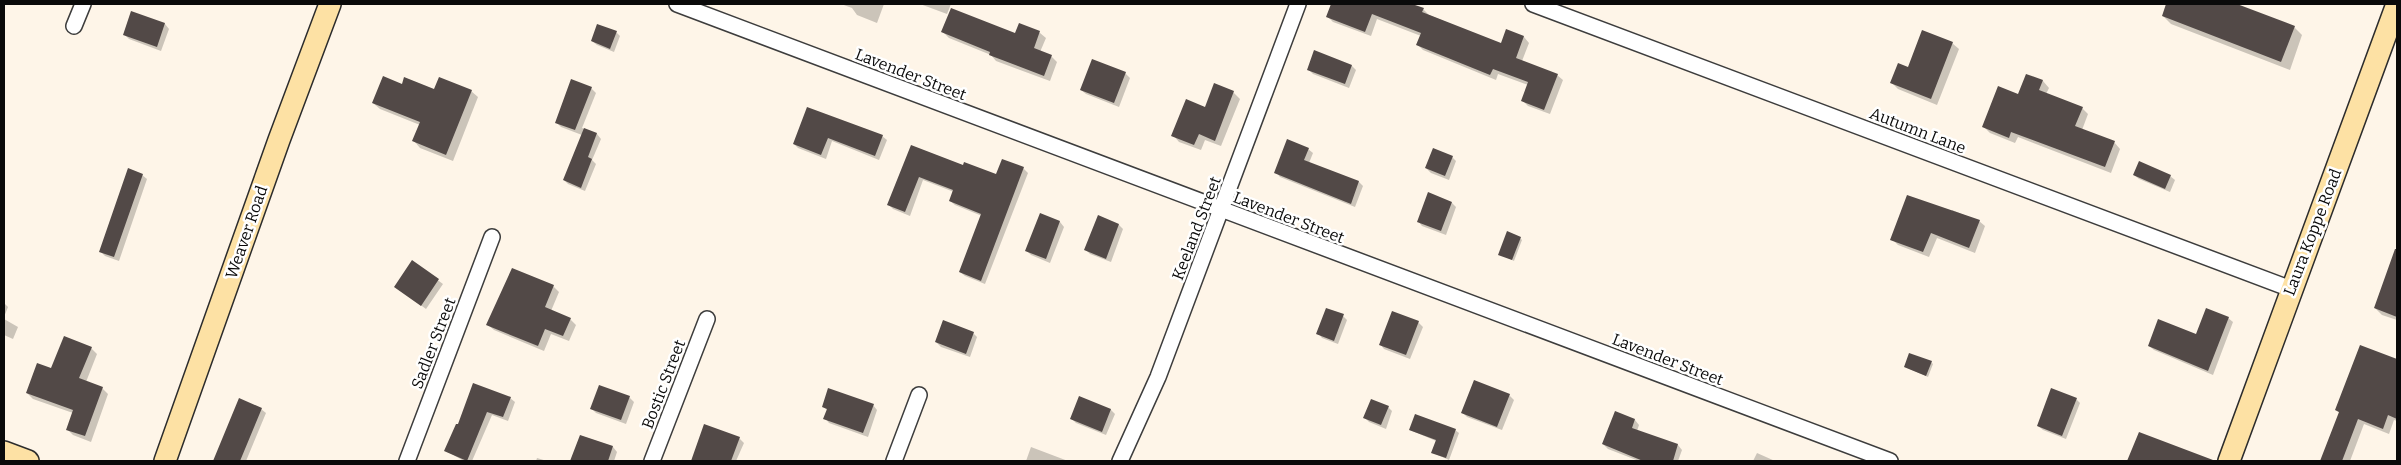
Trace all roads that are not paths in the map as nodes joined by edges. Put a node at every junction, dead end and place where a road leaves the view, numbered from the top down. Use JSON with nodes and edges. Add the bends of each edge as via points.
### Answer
{"nodes":[{"id":1,"x":83,"y":4,"type":"edge"},
{"id":2,"x":330,"y":4,"type":"edge"},
{"id":3,"x":677,"y":4,"type":"edge"},
{"id":4,"x":1298,"y":4,"type":"edge"},
{"id":5,"x":1533,"y":4,"type":"edge"},
{"id":6,"x":2397,"y":4,"type":"edge"},
{"id":7,"x":74,"y":26,"type":"dead end"},
{"id":8,"x":1221,"y":210,"type":"junction"},
{"id":9,"x":492,"y":237,"type":"dead end"},
{"id":10,"x":2291,"y":289,"type":"junction"},
{"id":11,"x":707,"y":319,"type":"dead end"},
{"id":12,"x":919,"y":395,"type":"dead end"},
{"id":13,"x":4,"y":452,"type":"edge"},
{"id":14,"x":28,"y":461,"type":"edge"},
{"id":15,"x":165,"y":461,"type":"edge"},
{"id":16,"x":407,"y":461,"type":"edge"},
{"id":17,"x":652,"y":461,"type":"edge"},
{"id":18,"x":894,"y":461,"type":"edge"},
{"id":19,"x":1120,"y":461,"type":"edge"},
{"id":20,"x":1890,"y":461,"type":"edge"},
{"id":21,"x":2229,"y":461,"type":"edge"}],
"edges":[{"from":1,"to":7,"type":"street"},
{"from":2,"to":15,"type":"street","name":"Weaver Road"},
{"from":3,"to":8,"type":"street","name":"Lavender Street"},
{"from":4,"to":8,"type":"street","name":"Keeland Street"},
{"from":5,"to":10,"type":"street","name":"Autumn Lane"},
{"from":6,"to":10,"type":"street","name":"Laura Koppe Road"},
{"from":8,"to":19,"type":"street","name":"Keeland Street","via":[[1158,377]]},
{"from":8,"to":20,"type":"street","name":"Lavender Street"},
{"from":9,"to":16,"type":"street","name":"Sadler Street"},
{"from":10,"to":21,"type":"street","name":"Laura Koppe Road"},
{"from":11,"to":17,"type":"street","name":"Bostic Street"},
{"from":12,"to":18,"type":"street"},
{"from":13,"to":14,"type":"street"}]}
